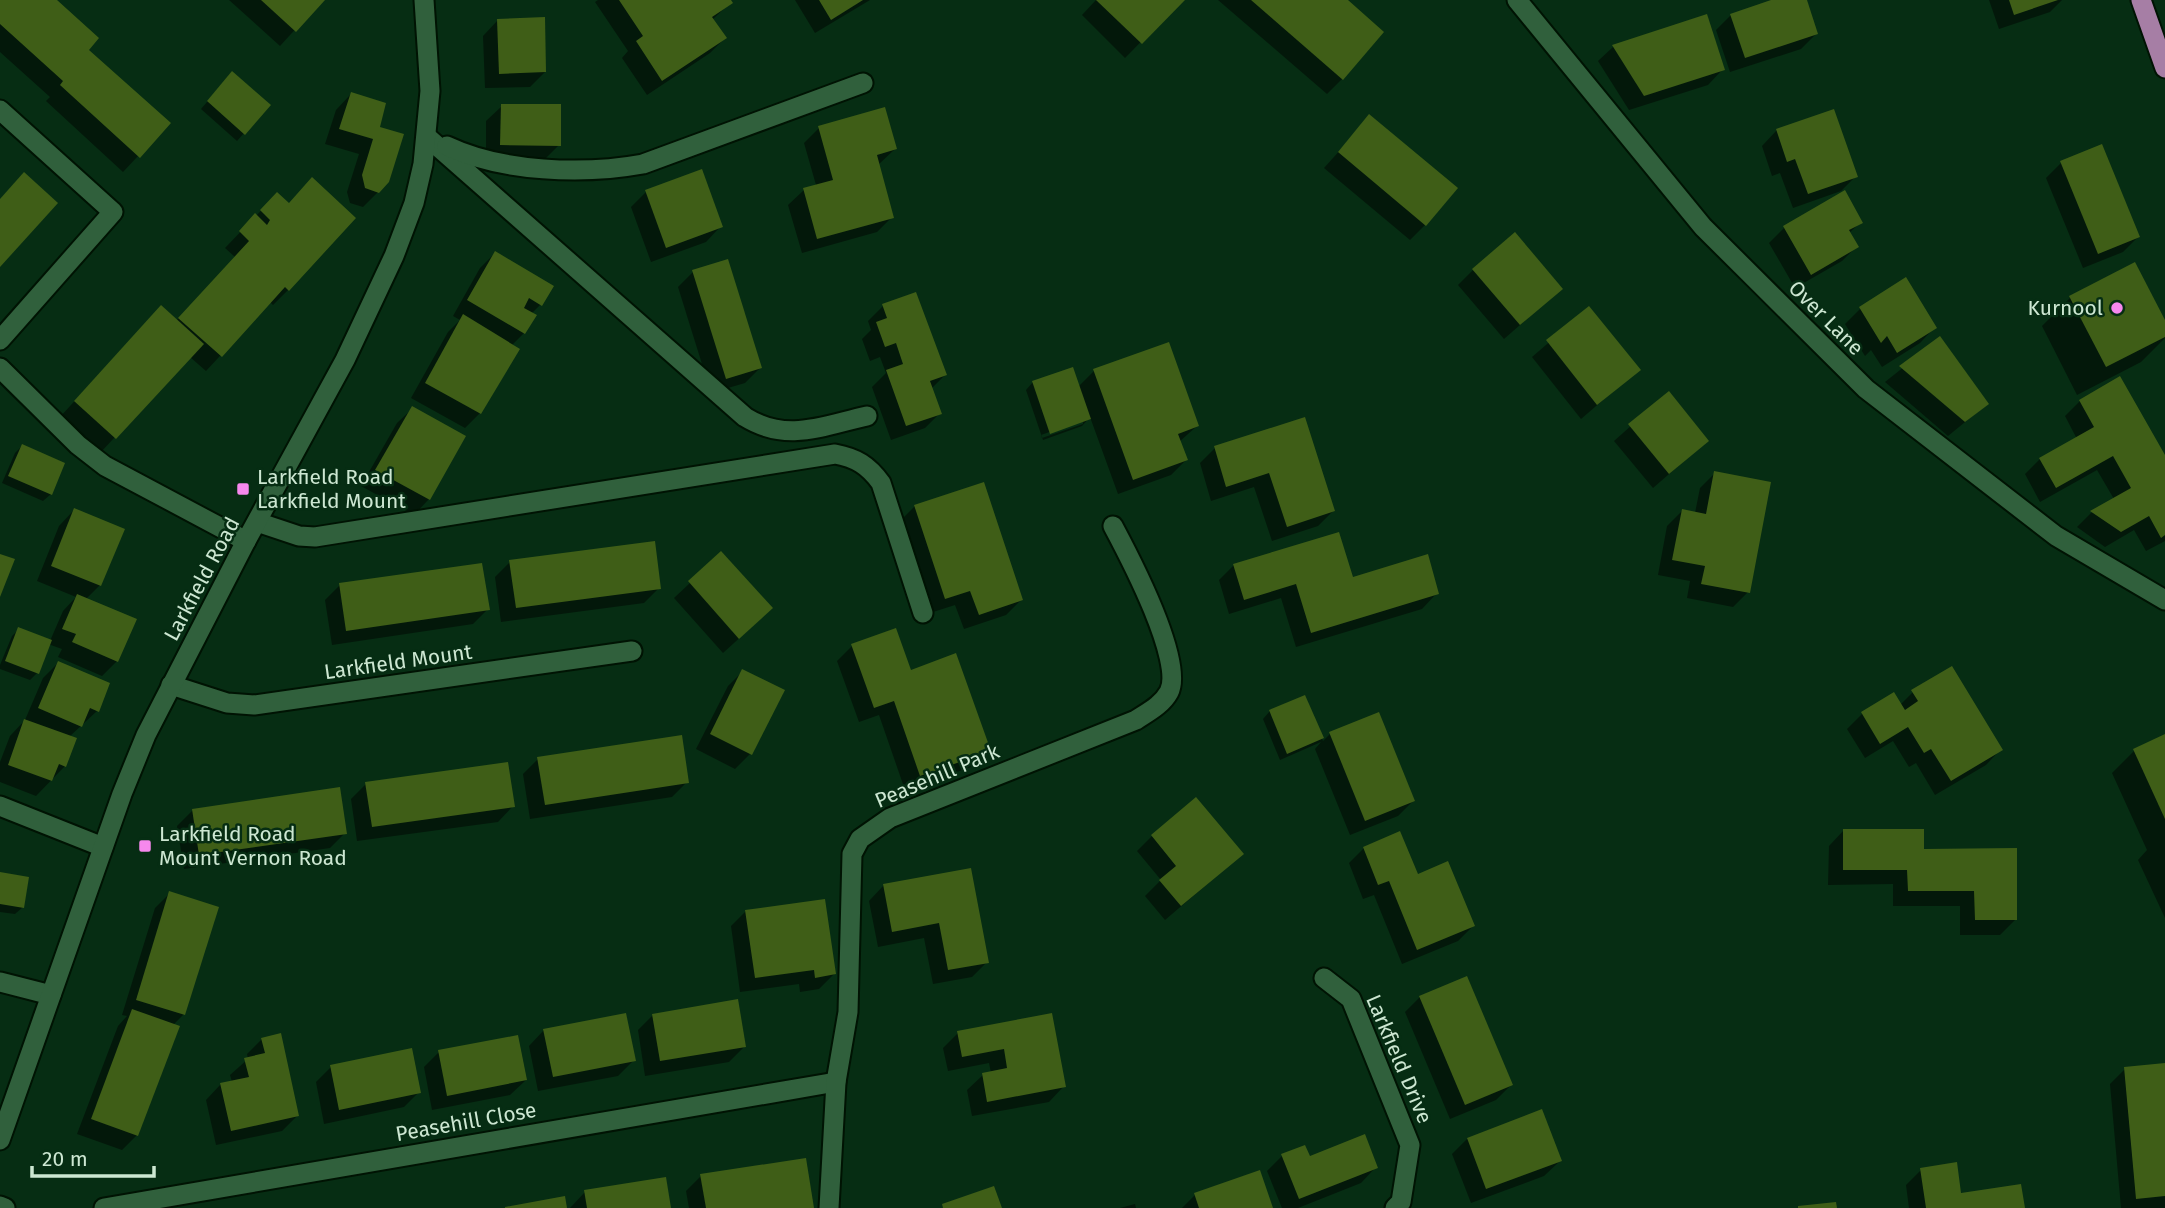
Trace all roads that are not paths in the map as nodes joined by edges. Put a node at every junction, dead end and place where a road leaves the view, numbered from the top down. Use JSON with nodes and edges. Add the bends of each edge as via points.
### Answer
{"nodes":[{"id":1,"x":424,"y":0,"type":"edge"},
{"id":2,"x":1517,"y":0,"type":"edge"},
{"id":3,"x":2141,"y":0,"type":"edge"},
{"id":4,"x":2165,"y":68,"type":"edge"},
{"id":5,"x":863,"y":83,"type":"dead end"},
{"id":6,"x":0,"y":110,"type":"edge"},
{"id":7,"x":427,"y":137,"type":"junction"},
{"id":8,"x":0,"y":340,"type":"edge"},
{"id":9,"x":0,"y":368,"type":"edge"},
{"id":10,"x":867,"y":416,"type":"dead end"},
{"id":11,"x":257,"y":522,"type":"junction"},
{"id":12,"x":1113,"y":526,"type":"dead end"},
{"id":13,"x":246,"y":541,"type":"junction"},
{"id":14,"x":2165,"y":600,"type":"edge"},
{"id":15,"x":923,"y":613,"type":"dead end"},
{"id":16,"x":632,"y":652,"type":"dead end"},
{"id":17,"x":171,"y":685,"type":"junction"},
{"id":18,"x":0,"y":806,"type":"edge"},
{"id":19,"x":103,"y":847,"type":"junction"},
{"id":20,"x":1324,"y":978,"type":"dead end"},
{"id":21,"x":0,"y":982,"type":"edge"},
{"id":22,"x":51,"y":996,"type":"junction"},
{"id":23,"x":836,"y":1082,"type":"junction"},
{"id":24,"x":0,"y":1140,"type":"edge"},
{"id":25,"x":0,"y":1206,"type":"edge"},
{"id":26,"x":5,"y":1208,"type":"edge"},
{"id":27,"x":104,"y":1208,"type":"edge"},
{"id":28,"x":829,"y":1208,"type":"edge"},
{"id":29,"x":1395,"y":1208,"type":"edge"}],
"edges":[{"from":1,"to":7,"type":"street","name":"Larkfield Road","via":[[430,90]]},
{"from":2,"to":14,"type":"street","name":"Over Lane","via":[[1703,227],[1866,389],[2056,536]]},
{"from":3,"to":4,"type":"main road"},
{"from":5,"to":7,"type":"street","via":[[643,164],[614,169],[489,162]]},
{"from":6,"to":8,"type":"street","via":[[113,212]]},
{"from":7,"to":10,"type":"street","via":[[745,417],[778,432],[796,432]]},
{"from":7,"to":11,"type":"street","name":"Larkfield Road","via":[[414,203],[394,256],[345,360]]},
{"from":9,"to":13,"type":"street","via":[[105,466]]},
{"from":11,"to":13,"type":"street","name":"Larkfield Road"},
{"from":11,"to":15,"type":"street","via":[[315,537],[835,454],[870,468],[881,483]]},
{"from":12,"to":23,"type":"street","name":"Peasehill Park","via":[[1140,576],[1168,653],[1173,677],[1169,692],[1136,720],[890,818],[860,839],[849,872],[848,1012]]},
{"from":13,"to":17,"type":"street","name":"Larkfield Road"},
{"from":16,"to":17,"type":"street","name":"Larkfield Mount","via":[[254,705],[227,703]]},
{"from":17,"to":19,"type":"street","name":"Larkfield Road","via":[[146,735]]},
{"from":18,"to":19,"type":"street"},
{"from":19,"to":22,"type":"street","name":"Larkfield Road"},
{"from":20,"to":29,"type":"street","name":"Larkfield Drive","via":[[1351,999],[1410,1145],[1401,1202]]},
{"from":21,"to":22,"type":"street"},
{"from":22,"to":24,"type":"street","name":"Larkfield Road"},
{"from":23,"to":27,"type":"street","name":"Peasehill Close"},
{"from":23,"to":28,"type":"street","name":"Peasehill Park"},
{"from":25,"to":26,"type":"street"}]}
